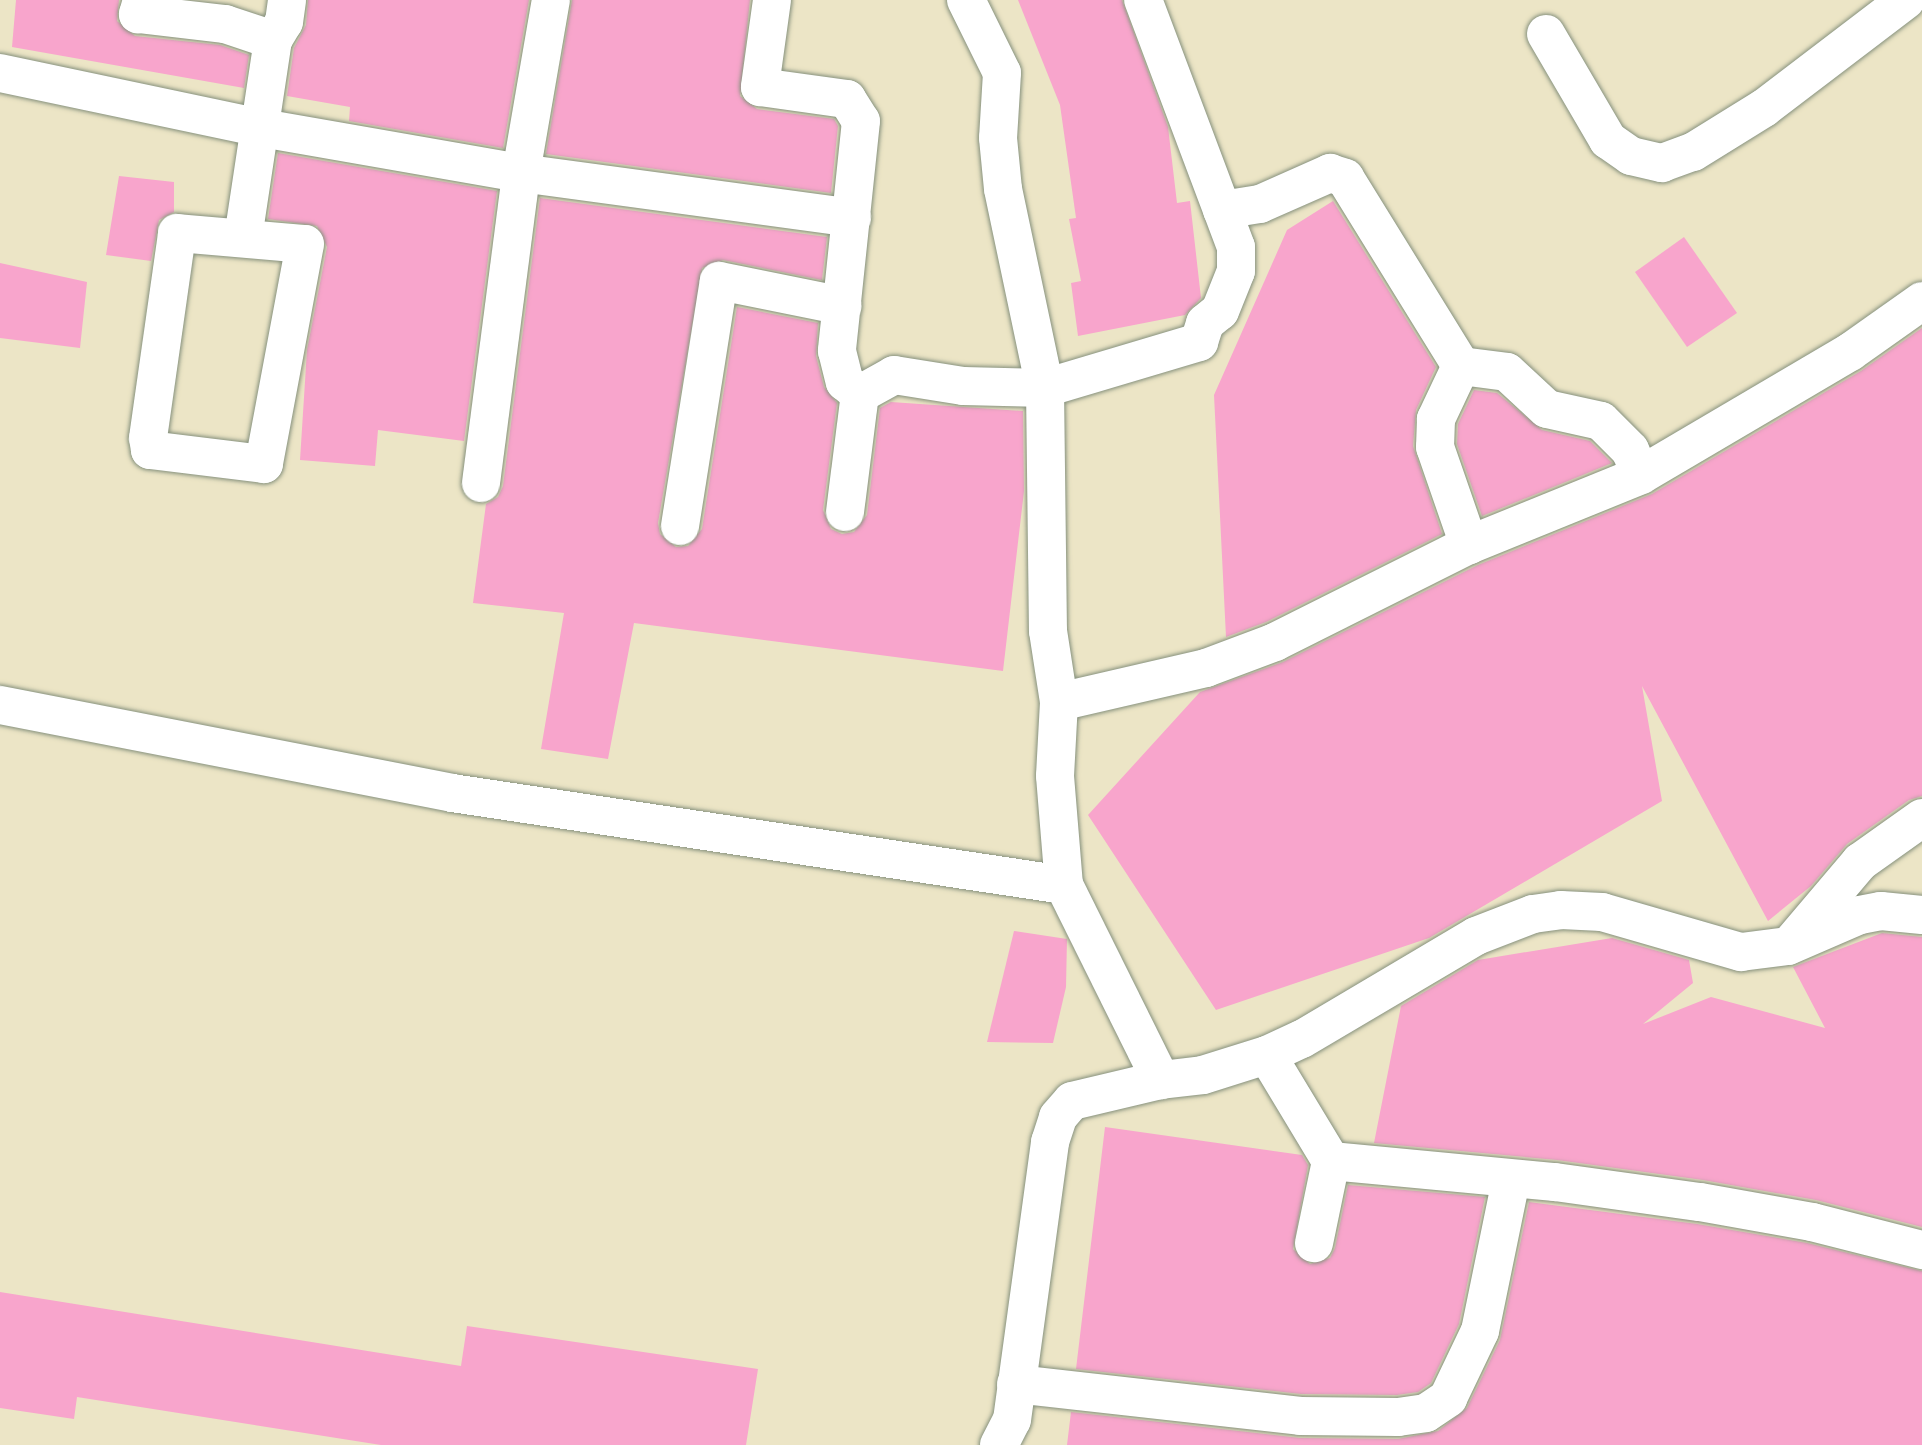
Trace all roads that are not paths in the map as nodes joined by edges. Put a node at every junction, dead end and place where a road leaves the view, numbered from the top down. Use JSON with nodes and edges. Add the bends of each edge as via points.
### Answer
{"nodes":[{"id":1,"x":142,"y":0,"type":"edge"},
{"id":2,"x":287,"y":0,"type":"edge"},
{"id":3,"x":551,"y":0,"type":"edge"},
{"id":4,"x":772,"y":0,"type":"edge"},
{"id":5,"x":966,"y":0,"type":"edge"},
{"id":6,"x":1143,"y":0,"type":"edge"},
{"id":7,"x":1906,"y":0,"type":"edge"},
{"id":8,"x":1546,"y":34,"type":"dead end"},
{"id":9,"x":273,"y":40,"type":"junction"},
{"id":10,"x":0,"y":73,"type":"edge"},
{"id":11,"x":261,"y":128,"type":"junction"},
{"id":12,"x":521,"y":173,"type":"junction"},
{"id":13,"x":1222,"y":210,"type":"junction"},
{"id":14,"x":852,"y":218,"type":"junction"},
{"id":15,"x":243,"y":238,"type":"junction"},
{"id":16,"x":1922,"y":301,"type":"edge"},
{"id":17,"x":843,"y":306,"type":"junction"},
{"id":18,"x":1461,"y":366,"type":"junction"},
{"id":19,"x":1045,"y":388,"type":"junction"},
{"id":20,"x":860,"y":394,"type":"junction"},
{"id":21,"x":1641,"y":475,"type":"junction"},
{"id":22,"x":481,"y":483,"type":"dead end"},
{"id":23,"x":845,"y":512,"type":"dead end"},
{"id":24,"x":680,"y":526,"type":"dead end"},
{"id":25,"x":1469,"y":545,"type":"junction"},
{"id":26,"x":1059,"y":702,"type":"junction"},
{"id":27,"x":0,"y":705,"type":"edge"},
{"id":28,"x":1922,"y":818,"type":"edge"},
{"id":29,"x":1065,"y":885,"type":"junction"},
{"id":30,"x":1922,"y":915,"type":"edge"},
{"id":31,"x":1788,"y":947,"type":"junction"},
{"id":32,"x":1267,"y":1055,"type":"junction"},
{"id":33,"x":1161,"y":1080,"type":"junction"},
{"id":34,"x":1331,"y":1161,"type":"junction"},
{"id":35,"x":1511,"y":1180,"type":"junction"},
{"id":36,"x":1314,"y":1243,"type":"dead end"},
{"id":37,"x":1922,"y":1250,"type":"edge"},
{"id":38,"x":1016,"y":1384,"type":"junction"},
{"id":39,"x":999,"y":1445,"type":"edge"}],
"edges":[{"from":1,"to":9,"type":"street","via":[[138,14],[225,24]]},
{"from":2,"to":9,"type":"street","via":[[284,22]]},
{"from":3,"to":12,"type":"street"},
{"from":4,"to":14,"type":"street","via":[[760,87],[847,99],[861,121]]},
{"from":5,"to":19,"type":"street","via":[[1002,73],[998,138],[1003,189]]},
{"from":6,"to":13,"type":"street"},
{"from":7,"to":8,"type":"street","via":[[1763,108],[1693,152],[1662,163],[1631,156],[1608,140]]},
{"from":9,"to":11,"type":"street"},
{"from":10,"to":11,"type":"street"},
{"from":11,"to":12,"type":"street"},
{"from":11,"to":15,"type":"street"},
{"from":12,"to":14,"type":"street"},
{"from":12,"to":22,"type":"street"},
{"from":13,"to":18,"type":"street","via":[[1260,204],[1330,173],[1345,178]]},
{"from":13,"to":19,"type":"street","via":[[1236,247],[1236,271],[1220,311],[1205,323],[1199,342]]},
{"from":14,"to":17,"type":"street"},
{"from":15,"to":15,"type":"street","via":[[305,244],[264,464],[150,450],[177,233]]},
{"from":16,"to":21,"type":"street","via":[[1850,352]]},
{"from":17,"to":20,"type":"street","via":[[837,351],[845,382]]},
{"from":17,"to":24,"type":"street","via":[[719,281]]},
{"from":18,"to":21,"type":"street","via":[[1507,372],[1547,409],[1601,421],[1614,429],[1630,450]]},
{"from":18,"to":25,"type":"street","via":[[1436,419],[1435,447]]},
{"from":19,"to":20,"type":"street","via":[[963,386],[894,375]]},
{"from":19,"to":26,"type":"street","via":[[1048,631]]},
{"from":20,"to":23,"type":"street"},
{"from":21,"to":25,"type":"street"},
{"from":25,"to":26,"type":"street","via":[[1275,642],[1195,671]]},
{"from":26,"to":29,"type":"street","via":[[1055,776]]},
{"from":27,"to":29,"type":"street","via":[[452,793]]},
{"from":28,"to":31,"type":"street","via":[[1860,862]]},
{"from":29,"to":33,"type":"street"},
{"from":30,"to":31,"type":"street","via":[[1881,911],[1860,915]]},
{"from":31,"to":32,"type":"street","via":[[1733,950],[1602,912],[1560,910],[1533,915],[1476,936],[1302,1040]]},
{"from":32,"to":33,"type":"street","via":[[1203,1075]]},
{"from":32,"to":34,"type":"street"},
{"from":33,"to":38,"type":"street","via":[[1072,1101],[1052,1129]]},
{"from":34,"to":35,"type":"street"},
{"from":34,"to":36,"type":"street"},
{"from":35,"to":37,"type":"street","via":[[1700,1202],[1812,1222]]},
{"from":35,"to":38,"type":"street","via":[[1480,1331],[1448,1398],[1426,1413],[1300,1416]]},
{"from":38,"to":39,"type":"street","via":[[1012,1420]]}]}
